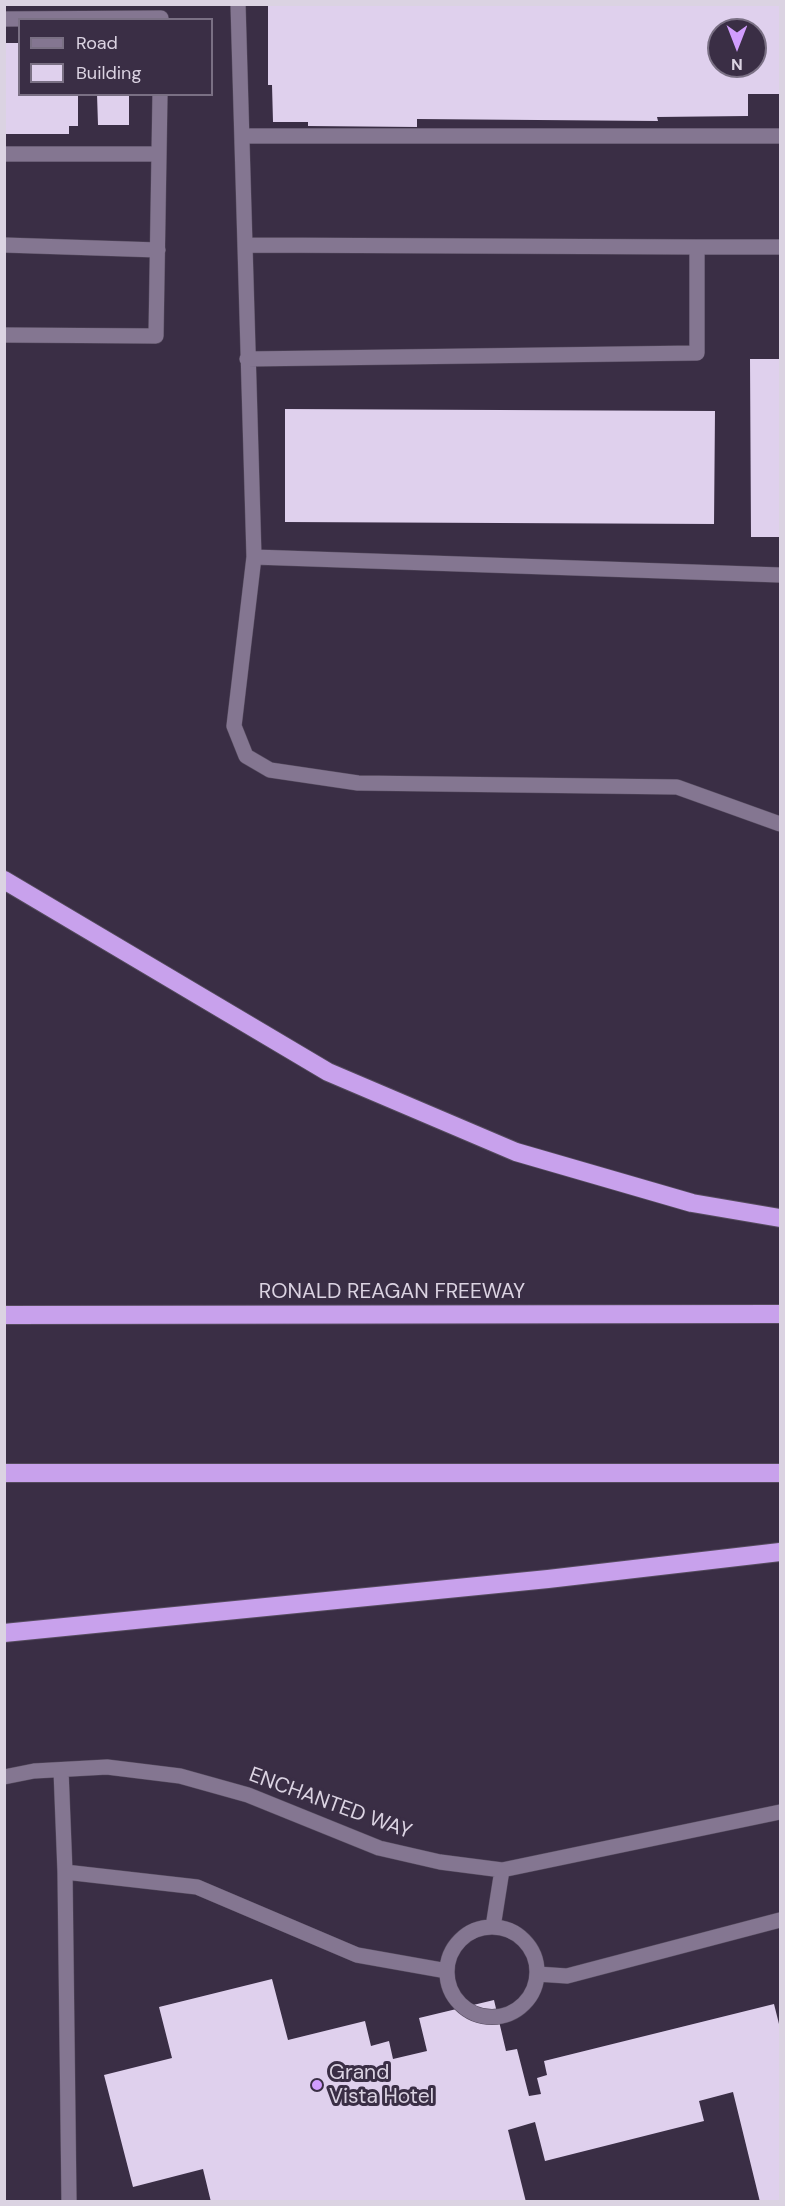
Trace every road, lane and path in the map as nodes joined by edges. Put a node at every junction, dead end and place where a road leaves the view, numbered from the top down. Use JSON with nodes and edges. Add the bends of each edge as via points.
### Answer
{"nodes":[{"id":1,"x":238,"y":4,"type":"edge"},
{"id":2,"x":161,"y":14,"type":"edge"},
{"id":3,"x":35,"y":18,"type":"edge"},
{"id":4,"x":160,"y":96,"type":"edge"},
{"id":5,"x":243,"y":136,"type":"junction"},
{"id":6,"x":780,"y":136,"type":"edge"},
{"id":7,"x":4,"y":154,"type":"edge"},
{"id":8,"x":159,"y":154,"type":"junction"},
{"id":9,"x":4,"y":245,"type":"edge"},
{"id":10,"x":245,"y":245,"type":"junction"},
{"id":11,"x":697,"y":247,"type":"junction"},
{"id":12,"x":780,"y":247,"type":"edge"},
{"id":13,"x":158,"y":250,"type":"junction"},
{"id":14,"x":4,"y":335,"type":"edge"},
{"id":15,"x":247,"y":359,"type":"junction"},
{"id":16,"x":254,"y":556,"type":"junction"},
{"id":17,"x":780,"y":575,"type":"edge"},
{"id":18,"x":780,"y":824,"type":"edge"},
{"id":19,"x":4,"y":880,"type":"edge"},
{"id":20,"x":780,"y":1218,"type":"edge"},
{"id":21,"x":780,"y":1314,"type":"edge"},
{"id":22,"x":4,"y":1315,"type":"edge"},
{"id":23,"x":4,"y":1473,"type":"edge"},
{"id":24,"x":780,"y":1473,"type":"edge"},
{"id":25,"x":780,"y":1552,"type":"edge"},
{"id":26,"x":4,"y":1634,"type":"edge"},
{"id":27,"x":61,"y":1770,"type":"junction"},
{"id":28,"x":4,"y":1777,"type":"edge"},
{"id":29,"x":780,"y":1812,"type":"edge"},
{"id":30,"x":502,"y":1870,"type":"junction"},
{"id":31,"x":65,"y":1872,"type":"junction"},
{"id":32,"x":780,"y":1920,"type":"edge"},
{"id":33,"x":494,"y":1927,"type":"junction"},
{"id":34,"x":447,"y":1971,"type":"junction"},
{"id":35,"x":537,"y":1974,"type":"junction"},
{"id":36,"x":69,"y":2202,"type":"edge"}],
"edges":[{"from":1,"to":5,"type":"street"},
{"from":2,"to":3,"type":"street"},
{"from":4,"to":8,"type":"street"},
{"from":5,"to":6,"type":"street"},
{"from":5,"to":10,"type":"street"},
{"from":7,"to":8,"type":"street"},
{"from":8,"to":13,"type":"street"},
{"from":9,"to":13,"type":"street"},
{"from":10,"to":11,"type":"street"},
{"from":10,"to":15,"type":"street"},
{"from":11,"to":12,"type":"street"},
{"from":11,"to":15,"type":"street","via":[[696,353]]},
{"from":13,"to":14,"type":"street","via":[[156,336]]},
{"from":15,"to":16,"type":"street"},
{"from":16,"to":17,"type":"street"},
{"from":16,"to":18,"type":"street","via":[[234,726],[246,756],[270,770],[358,783],[677,787]]},
{"from":19,"to":20,"type":"highway","via":[[328,1072],[516,1152],[692,1203]]},
{"from":21,"to":22,"type":"highway","name":"RONALD REAGAN FREEWAY"},
{"from":23,"to":24,"type":"highway"},
{"from":25,"to":26,"type":"highway"},
{"from":27,"to":28,"type":"street","name":"ENCHANTED WAY"},
{"from":27,"to":30,"type":"street","name":"ENCHANTED WAY","via":[[107,1767],[180,1776],[248,1795],[379,1848],[440,1862]]},
{"from":27,"to":31,"type":"street"},
{"from":29,"to":30,"type":"street","name":"ENCHANTED WAY"},
{"from":30,"to":33,"type":"street"},
{"from":31,"to":34,"type":"street","via":[[197,1887],[357,1955]]},
{"from":31,"to":36,"type":"street"},
{"from":32,"to":35,"type":"street","via":[[567,1976]]},
{"from":33,"to":34,"type":"street","via":[[479,1929],[457,1945]]},
{"from":33,"to":35,"type":"street","via":[[520,1936],[533,1953]]},
{"from":34,"to":35,"type":"street","via":[[458,2000],[483,2016],[499,2016],[525,2002],[534,1989]]}]}
